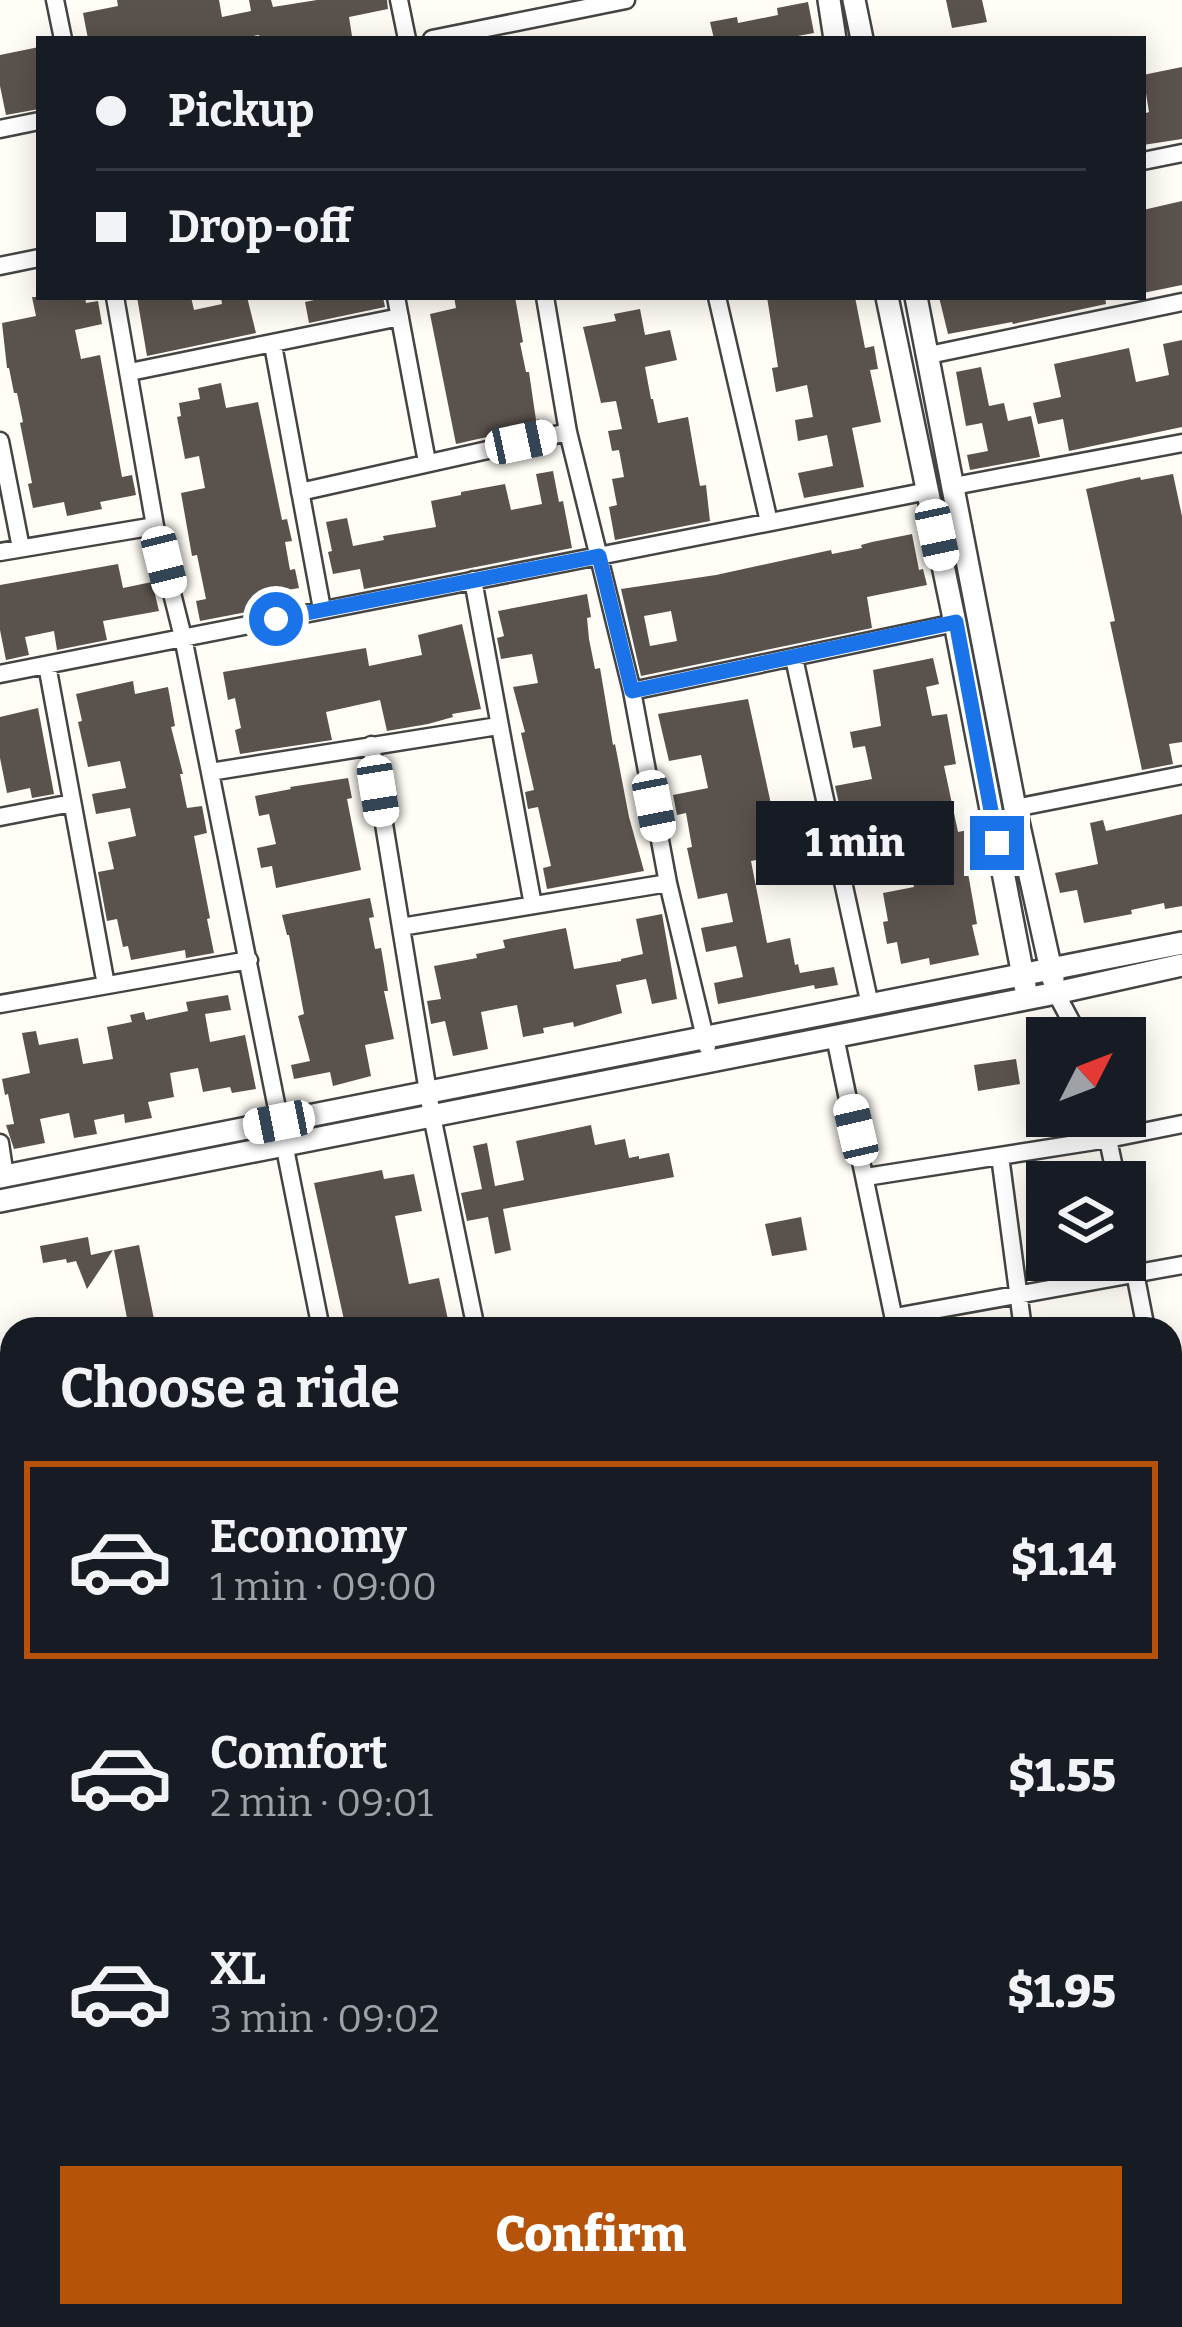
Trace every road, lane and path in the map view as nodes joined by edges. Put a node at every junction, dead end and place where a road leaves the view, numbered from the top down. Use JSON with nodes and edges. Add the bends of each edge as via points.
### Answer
{"nodes":[{"id":1,"x":55,"y":0,"type":"edge"},
{"id":2,"x":400,"y":0,"type":"edge"},
{"id":3,"x":626,"y":0,"type":"edge"},
{"id":4,"x":829,"y":0,"type":"edge"},
{"id":5,"x":854,"y":0,"type":"edge"},
{"id":6,"x":493,"y":33,"type":"edge"},
{"id":7,"x":62,"y":36,"type":"edge"},
{"id":8,"x":406,"y":36,"type":"edge"},
{"id":9,"x":462,"y":36,"type":"edge"},
{"id":10,"x":835,"y":36,"type":"edge"},
{"id":11,"x":861,"y":36,"type":"edge"},
{"id":12,"x":36,"y":122,"type":"edge"},
{"id":13,"x":0,"y":129,"type":"edge"},
{"id":14,"x":1182,"y":153,"type":"edge"},
{"id":15,"x":1146,"y":160,"type":"edge"},
{"id":16,"x":36,"y":259,"type":"edge"},
{"id":17,"x":0,"y":266,"type":"edge"},
{"id":18,"x":116,"y":300,"type":"edge"},
{"id":19,"x":397,"y":300,"type":"edge"},
{"id":20,"x":546,"y":300,"type":"edge"},
{"id":21,"x":718,"y":300,"type":"edge"},
{"id":22,"x":888,"y":300,"type":"edge"},
{"id":23,"x":917,"y":300,"type":"edge"},
{"id":24,"x":1182,"y":302,"type":"edge"},
{"id":25,"x":400,"y":317,"type":"junction"},
{"id":26,"x":273,"y":345,"type":"junction"},
{"id":27,"x":929,"y":356,"type":"junction"},
{"id":28,"x":130,"y":373,"type":"junction"},
{"id":29,"x":568,"y":432,"type":"junction"},
{"id":30,"x":0,"y":441,"type":"edge"},
{"id":31,"x":1182,"y":442,"type":"edge"},
{"id":32,"x":428,"y":462,"type":"junction"},
{"id":33,"x":954,"y":487,"type":"junction"},
{"id":34,"x":928,"y":491,"type":"junction"},
{"id":35,"x":300,"y":492,"type":"junction"},
{"id":36,"x":769,"y":522,"type":"junction"},
{"id":37,"x":155,"y":526,"type":"junction"},
{"id":38,"x":21,"y":548,"type":"junction"},
{"id":39,"x":0,"y":552,"type":"edge"},
{"id":40,"x":599,"y":556,"type":"junction"},
{"id":41,"x":473,"y":580,"type":"junction"},
{"id":42,"x":322,"y":610,"type":"junction"},
{"id":43,"x":956,"y":622,"type":"junction"},
{"id":44,"x":183,"y":637,"type":"junction"},
{"id":45,"x":794,"y":658,"type":"junction"},
{"id":46,"x":47,"y":665,"type":"junction"},
{"id":47,"x":0,"y":674,"type":"edge"},
{"id":48,"x":632,"y":691,"type":"junction"},
{"id":49,"x":498,"y":726,"type":"junction"},
{"id":50,"x":370,"y":746,"type":"junction"},
{"id":51,"x":210,"y":772,"type":"junction"},
{"id":52,"x":1182,"y":775,"type":"edge"},
{"id":53,"x":72,"y":803,"type":"junction"},
{"id":54,"x":1015,"y":808,"type":"junction"},
{"id":55,"x":0,"y":817,"type":"edge"},
{"id":56,"x":668,"y":883,"type":"junction"},
{"id":57,"x":533,"y":905,"type":"junction"},
{"id":58,"x":401,"y":927,"type":"junction"},
{"id":59,"x":1182,"y":943,"type":"edge"},
{"id":60,"x":249,"y":960,"type":"junction"},
{"id":61,"x":1182,"y":965,"type":"edge"},
{"id":62,"x":1051,"y":970,"type":"junction"},
{"id":63,"x":1022,"y":975,"type":"junction"},
{"id":64,"x":106,"y":985,"type":"junction"},
{"id":65,"x":1056,"y":993,"type":"junction"},
{"id":66,"x":1027,"y":998,"type":"junction"},
{"id":67,"x":0,"y":1004,"type":"edge"},
{"id":68,"x":870,"y":1006,"type":"junction"},
{"id":69,"x":1069,"y":1017,"type":"edge"},
{"id":70,"x":835,"y":1036,"type":"junction"},
{"id":71,"x":706,"y":1038,"type":"junction"},
{"id":72,"x":710,"y":1061,"type":"junction"},
{"id":73,"x":428,"y":1093,"type":"junction"},
{"id":74,"x":432,"y":1116,"type":"junction"},
{"id":75,"x":279,"y":1122,"type":"junction"},
{"id":76,"x":1182,"y":1124,"type":"edge"},
{"id":77,"x":1108,"y":1139,"type":"junction"},
{"id":78,"x":0,"y":1143,"type":"edge"},
{"id":79,"x":284,"y":1145,"type":"junction"},
{"id":80,"x":1000,"y":1156,"type":"junction"},
{"id":81,"x":1113,"y":1161,"type":"edge"},
{"id":82,"x":3,"y":1176,"type":"edge"},
{"id":83,"x":866,"y":1177,"type":"junction"},
{"id":84,"x":0,"y":1201,"type":"edge"},
{"id":85,"x":1182,"y":1265,"type":"edge"},
{"id":86,"x":1146,"y":1272,"type":"edge"},
{"id":87,"x":1094,"y":1281,"type":"edge"},
{"id":88,"x":1136,"y":1281,"type":"edge"},
{"id":89,"x":1018,"y":1294,"type":"junction"},
{"id":90,"x":319,"y":1317,"type":"edge"},
{"id":91,"x":474,"y":1317,"type":"edge"},
{"id":92,"x":895,"y":1317,"type":"edge"},
{"id":93,"x":921,"y":1317,"type":"edge"},
{"id":94,"x":1021,"y":1317,"type":"edge"},
{"id":95,"x":1144,"y":1317,"type":"edge"}],
"edges":[{"from":1,"to":7,"type":"street"},
{"from":2,"to":8,"type":"street"},
{"from":3,"to":6,"type":"street"},
{"from":4,"to":10,"type":"street"},
{"from":5,"to":11,"type":"street"},
{"from":6,"to":9,"type":"street"},
{"from":12,"to":13,"type":"street"},
{"from":14,"to":15,"type":"street"},
{"from":16,"to":17,"type":"street"},
{"from":18,"to":28,"type":"street"},
{"from":19,"to":25,"type":"street"},
{"from":20,"to":29,"type":"street"},
{"from":21,"to":36,"type":"street"},
{"from":22,"to":34,"type":"street"},
{"from":23,"to":27,"type":"street"},
{"from":24,"to":27,"type":"street"},
{"from":25,"to":26,"type":"street"},
{"from":25,"to":32,"type":"street"},
{"from":26,"to":28,"type":"street"},
{"from":26,"to":35,"type":"street"},
{"from":27,"to":33,"type":"street"},
{"from":28,"to":37,"type":"street"},
{"from":29,"to":32,"type":"street"},
{"from":29,"to":40,"type":"street"},
{"from":30,"to":38,"type":"street"},
{"from":31,"to":33,"type":"street"},
{"from":32,"to":35,"type":"street"},
{"from":33,"to":54,"type":"street"},
{"from":34,"to":36,"type":"street"},
{"from":34,"to":43,"type":"street"},
{"from":35,"to":42,"type":"street"},
{"from":36,"to":40,"type":"street"},
{"from":37,"to":38,"type":"street"},
{"from":37,"to":44,"type":"street"},
{"from":38,"to":39,"type":"street"},
{"from":40,"to":41,"type":"street"},
{"from":40,"to":48,"type":"street"},
{"from":41,"to":42,"type":"street"},
{"from":41,"to":49,"type":"street"},
{"from":42,"to":44,"type":"street"},
{"from":43,"to":45,"type":"street"},
{"from":43,"to":63,"type":"street"},
{"from":44,"to":46,"type":"street"},
{"from":44,"to":51,"type":"street"},
{"from":45,"to":48,"type":"street"},
{"from":45,"to":68,"type":"street"},
{"from":46,"to":47,"type":"street"},
{"from":46,"to":53,"type":"street"},
{"from":48,"to":56,"type":"street"},
{"from":49,"to":50,"type":"street"},
{"from":49,"to":57,"type":"street"},
{"from":50,"to":51,"type":"street"},
{"from":50,"to":58,"type":"street"},
{"from":51,"to":60,"type":"street"},
{"from":52,"to":54,"type":"street"},
{"from":53,"to":55,"type":"street"},
{"from":53,"to":64,"type":"street"},
{"from":54,"to":62,"type":"street"},
{"from":56,"to":57,"type":"street"},
{"from":56,"to":71,"type":"street"},
{"from":57,"to":58,"type":"street"},
{"from":58,"to":73,"type":"street"},
{"from":59,"to":62,"type":"street"},
{"from":60,"to":64,"type":"street"},
{"from":60,"to":75,"type":"street"},
{"from":61,"to":65,"type":"street"},
{"from":62,"to":63,"type":"street"},
{"from":62,"to":65,"type":"street"},
{"from":63,"to":66,"type":"street"},
{"from":63,"to":68,"type":"street"},
{"from":64,"to":67,"type":"street"},
{"from":65,"to":66,"type":"street"},
{"from":65,"to":69,"type":"street"},
{"from":66,"to":70,"type":"street"},
{"from":68,"to":71,"type":"street"},
{"from":70,"to":72,"type":"street"},
{"from":70,"to":83,"type":"street"},
{"from":71,"to":72,"type":"street"},
{"from":71,"to":73,"type":"street"},
{"from":72,"to":74,"type":"street"},
{"from":73,"to":74,"type":"street"},
{"from":73,"to":75,"type":"street"},
{"from":74,"to":79,"type":"street"},
{"from":74,"to":91,"type":"street"},
{"from":75,"to":79,"type":"street"},
{"from":75,"to":82,"type":"street"},
{"from":76,"to":77,"type":"street"},
{"from":77,"to":80,"type":"street"},
{"from":77,"to":81,"type":"street"},
{"from":78,"to":82,"type":"street"},
{"from":79,"to":84,"type":"street"},
{"from":79,"to":90,"type":"street"},
{"from":80,"to":83,"type":"street"},
{"from":80,"to":89,"type":"street"},
{"from":83,"to":92,"type":"street"},
{"from":85,"to":86,"type":"street"},
{"from":87,"to":89,"type":"street"},
{"from":88,"to":95,"type":"street"},
{"from":89,"to":93,"type":"street"},
{"from":89,"to":94,"type":"street"}]}
